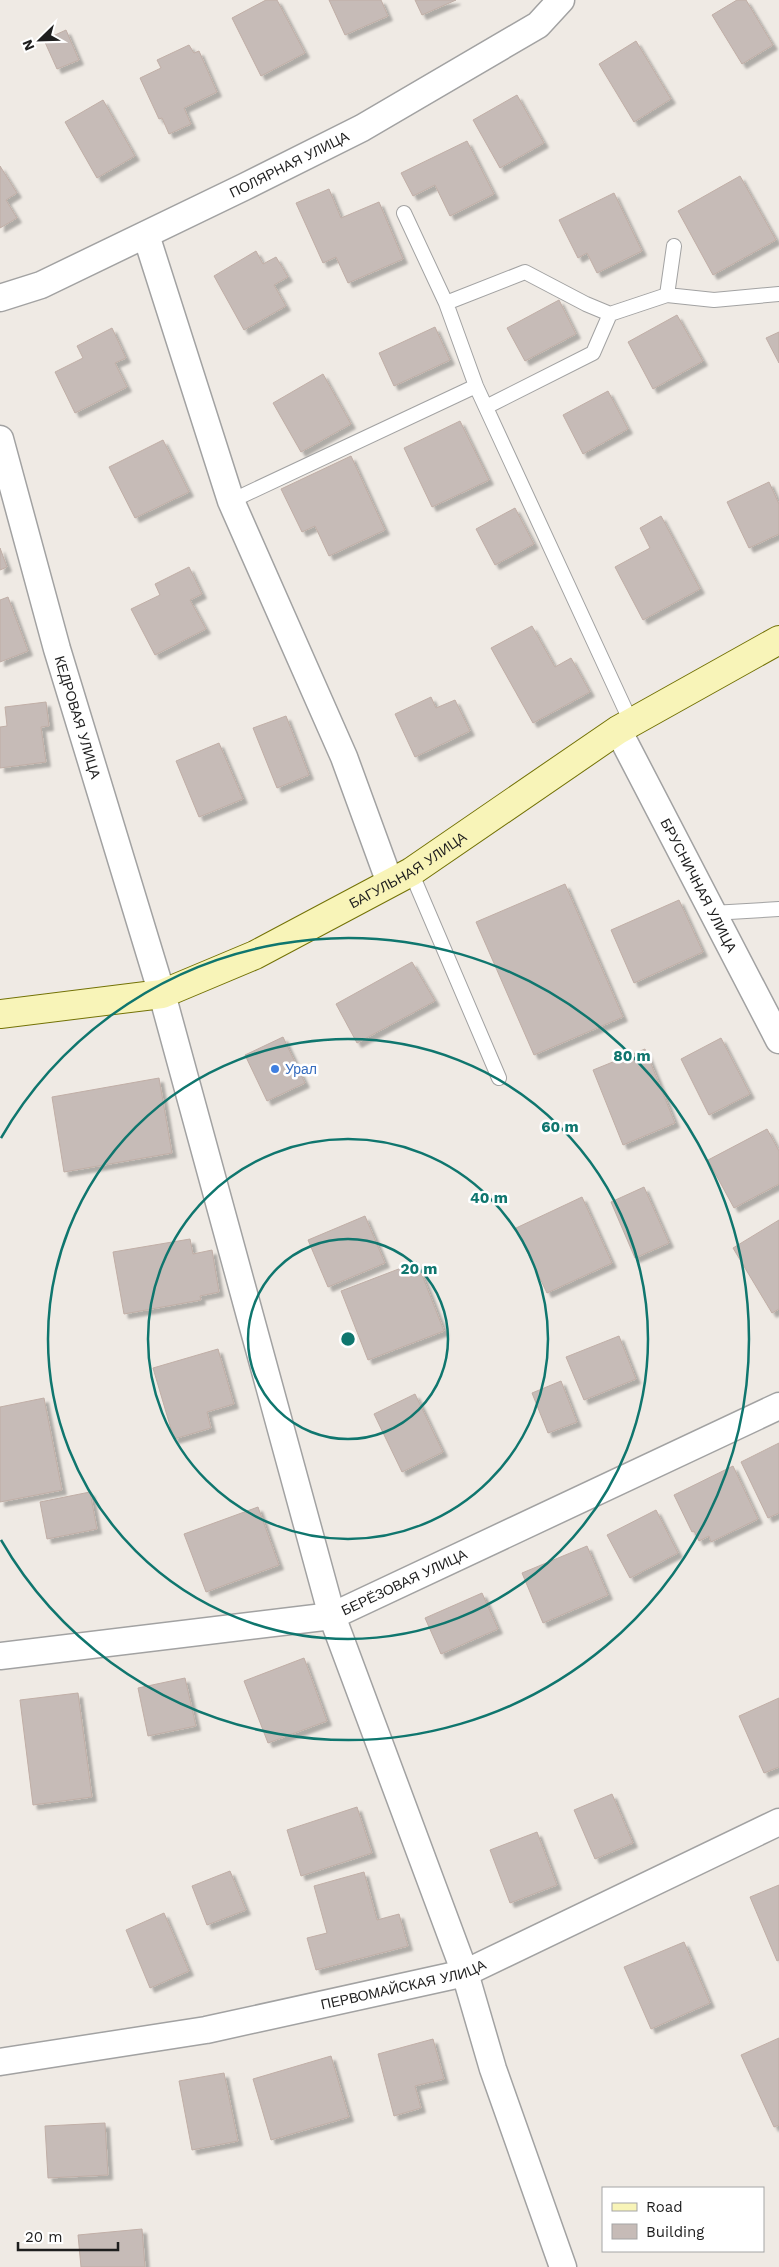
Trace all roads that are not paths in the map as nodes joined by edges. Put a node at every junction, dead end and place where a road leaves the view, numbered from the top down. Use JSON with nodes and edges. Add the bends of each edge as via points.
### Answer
{"nodes":[{"id":1,"x":561,"y":0,"type":"edge"},
{"id":2,"x":404,"y":213,"type":"dead end"},
{"id":3,"x":146,"y":235,"type":"junction"},
{"id":4,"x":674,"y":246,"type":"dead end"},
{"id":5,"x":779,"y":294,"type":"edge"},
{"id":6,"x":667,"y":295,"type":"junction"},
{"id":7,"x":0,"y":298,"type":"edge"},
{"id":8,"x":446,"y":303,"type":"junction"},
{"id":9,"x":610,"y":314,"type":"junction"},
{"id":10,"x":476,"y":386,"type":"junction"},
{"id":11,"x":486,"y":407,"type":"junction"},
{"id":12,"x":0,"y":439,"type":"edge"},
{"id":13,"x":231,"y":501,"type":"junction"},
{"id":14,"x":779,"y":640,"type":"edge"},
{"id":15,"x":625,"y":726,"type":"junction"},
{"id":16,"x":401,"y":877,"type":"junction"},
{"id":17,"x":779,"y":909,"type":"edge"},
{"id":18,"x":712,"y":913,"type":"junction"},
{"id":19,"x":162,"y":994,"type":"junction"},
{"id":20,"x":0,"y":1014,"type":"edge"},
{"id":21,"x":779,"y":1040,"type":"edge"},
{"id":22,"x":499,"y":1078,"type":"dead end"},
{"id":23,"x":779,"y":1406,"type":"edge"},
{"id":24,"x":332,"y":1616,"type":"junction"},
{"id":25,"x":0,"y":1656,"type":"edge"},
{"id":26,"x":779,"y":1822,"type":"edge"},
{"id":27,"x":465,"y":1973,"type":"junction"},
{"id":28,"x":0,"y":2062,"type":"edge"},
{"id":29,"x":563,"y":2267,"type":"edge"}],
"edges":[{"from":1,"to":3,"type":"street","name":"ПОЛЯРНАЯ УЛИЦА","via":[[538,24],[362,128]]},
{"from":2,"to":8,"type":"lane"},
{"from":3,"to":7,"type":"street","name":"ПОЛЯРНАЯ УЛИЦА","via":[[41,284]]},
{"from":3,"to":13,"type":"street"},
{"from":4,"to":6,"type":"lane"},
{"from":5,"to":6,"type":"lane","via":[[714,300]]},
{"from":6,"to":9,"type":"lane"},
{"from":8,"to":9,"type":"lane","via":[[525,272]]},
{"from":8,"to":10,"type":"lane"},
{"from":9,"to":11,"type":"lane","via":[[594,353]]},
{"from":10,"to":11,"type":"lane"},
{"from":10,"to":13,"type":"lane"},
{"from":11,"to":15,"type":"lane"},
{"from":12,"to":19,"type":"street","name":"КЕДРОВАЯ УЛИЦА","via":[[57,649]]},
{"from":13,"to":16,"type":"street","via":[[344,757]]},
{"from":14,"to":15,"type":"street","name":"БАГУЛЬНАЯ УЛИЦА"},
{"from":15,"to":16,"type":"street","name":"БАГУЛЬНАЯ УЛИЦА"},
{"from":15,"to":18,"type":"street","name":"БРУСНИЧНАЯ УЛИЦА"},
{"from":16,"to":19,"type":"street","name":"БАГУЛЬНАЯ УЛИЦА","via":[[255,955]]},
{"from":16,"to":22,"type":"lane"},
{"from":17,"to":18,"type":"lane"},
{"from":18,"to":21,"type":"street","name":"БРУСНИЧНАЯ УЛИЦА"},
{"from":19,"to":20,"type":"street","name":"БАГУЛЬНАЯ УЛИЦА"},
{"from":19,"to":24,"type":"street","name":"КЕДРОВАЯ УЛИЦА"},
{"from":23,"to":24,"type":"street","name":"БЕРЁЗОВАЯ УЛИЦА"},
{"from":24,"to":25,"type":"street","name":"БЕРЁЗОВАЯ УЛИЦА"},
{"from":24,"to":27,"type":"street","name":"КЕДРОВАЯ УЛИЦА"},
{"from":26,"to":27,"type":"street","name":"ПЕРВОМАЙСКАЯ УЛИЦА"},
{"from":27,"to":28,"type":"street","name":"ПЕРВОМАЙСКАЯ УЛИЦА","via":[[206,2030]]},
{"from":27,"to":29,"type":"street","name":"КЕДРОВАЯ УЛИЦА","via":[[493,2069]]}]}
